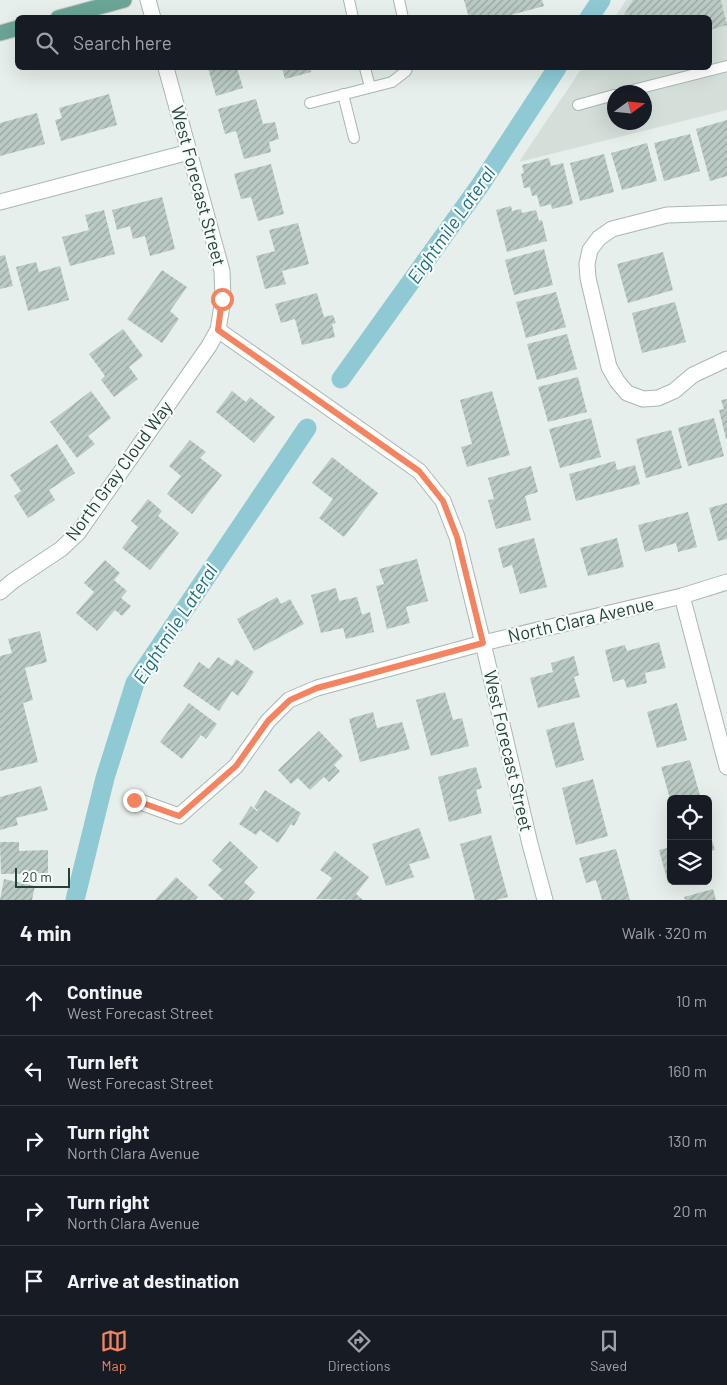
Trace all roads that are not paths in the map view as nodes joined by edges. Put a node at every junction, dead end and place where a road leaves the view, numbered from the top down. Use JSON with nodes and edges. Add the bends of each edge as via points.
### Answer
{"nodes":[{"id":1,"x":124,"y":0,"type":"edge"},
{"id":2,"x":148,"y":0,"type":"edge"},
{"id":3,"x":349,"y":0,"type":"edge"},
{"id":4,"x":399,"y":0,"type":"edge"},
{"id":5,"x":69,"y":15,"type":"edge"},
{"id":6,"x":152,"y":15,"type":"edge"},
{"id":7,"x":352,"y":15,"type":"edge"},
{"id":8,"x":402,"y":15,"type":"edge"},
{"id":9,"x":15,"y":29,"type":"edge"},
{"id":10,"x":0,"y":33,"type":"edge"},
{"id":11,"x":727,"y":66,"type":"edge"},
{"id":12,"x":167,"y":70,"type":"edge"},
{"id":13,"x":366,"y":70,"type":"edge"},
{"id":14,"x":406,"y":70,"type":"edge"},
{"id":15,"x":711,"y":70,"type":"edge"},
{"id":16,"x":712,"y":70,"type":"edge"},
{"id":17,"x":652,"y":85,"type":"edge"},
{"id":18,"x":370,"y":88,"type":"junction"},
{"id":19,"x":343,"y":94,"type":"junction"},
{"id":20,"x":607,"y":97,"type":"edge"},
{"id":21,"x":310,"y":103,"type":"dead end"},
{"id":22,"x":578,"y":105,"type":"dead end"},
{"id":23,"x":354,"y":138,"type":"dead end"},
{"id":24,"x":190,"y":152,"type":"junction"},
{"id":25,"x":0,"y":202,"type":"edge"},
{"id":26,"x":727,"y":214,"type":"edge"},
{"id":27,"x":218,"y":330,"type":"junction"},
{"id":28,"x":727,"y":360,"type":"edge"},
{"id":29,"x":727,"y":582,"type":"edge"},
{"id":30,"x":0,"y":592,"type":"edge"},
{"id":31,"x":682,"y":596,"type":"junction"},
{"id":32,"x":483,"y":643,"type":"junction"},
{"id":33,"x":727,"y":766,"type":"edge"},
{"id":34,"x":134,"y":800,"type":"dead end"},
{"id":35,"x":545,"y":900,"type":"edge"}],
"edges":[{"from":1,"to":5,"type":"main road"},
{"from":2,"to":6,"type":"street"},
{"from":3,"to":7,"type":"lane"},
{"from":4,"to":8,"type":"lane"},
{"from":9,"to":10,"type":"main road"},
{"from":11,"to":16,"type":"lane"},
{"from":12,"to":24,"type":"street","name":"West Forecast Street"},
{"from":13,"to":18,"type":"lane"},
{"from":14,"to":18,"type":"lane","via":[[392,82]]},
{"from":15,"to":17,"type":"lane"},
{"from":18,"to":19,"type":"lane"},
{"from":19,"to":21,"type":"lane"},
{"from":19,"to":23,"type":"lane"},
{"from":20,"to":22,"type":"lane"},
{"from":24,"to":25,"type":"street"},
{"from":24,"to":27,"type":"street","name":"West Forecast Street","via":[[222,271]]},
{"from":26,"to":28,"type":"street","via":[[667,215],[612,229],[590,250],[588,264],[588,278],[609,366],[627,393],[643,399],[658,398],[674,391],[693,375]]},
{"from":27,"to":30,"type":"street","name":"North Gray Cloud Way","via":[[78,533],[61,549]]},
{"from":27,"to":32,"type":"street","name":"West Forecast Street","via":[[419,471],[443,501],[457,537]]},
{"from":29,"to":31,"type":"street","name":"North Clara Avenue"},
{"from":31,"to":32,"type":"street","name":"North Clara Avenue"},
{"from":31,"to":33,"type":"street"},
{"from":32,"to":34,"type":"street","name":"North Clara Avenue","via":[[317,688],[290,700],[268,721],[236,766],[179,816]]},
{"from":32,"to":35,"type":"street","name":"West Forecast Street"}]}
